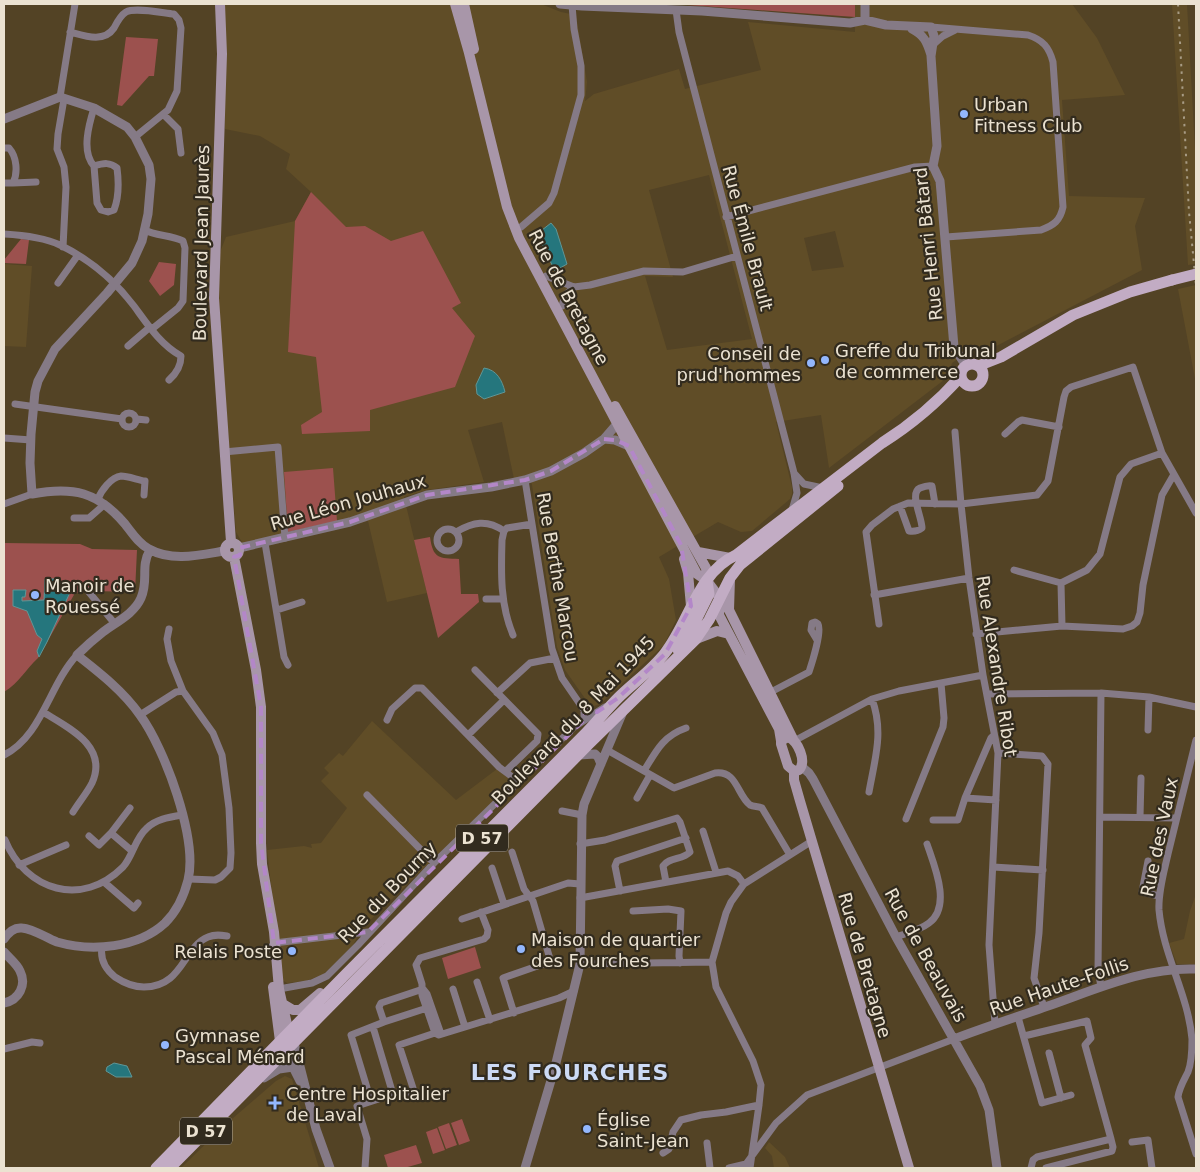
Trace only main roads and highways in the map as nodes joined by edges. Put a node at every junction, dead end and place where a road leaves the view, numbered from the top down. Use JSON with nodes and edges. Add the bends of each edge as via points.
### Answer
{"nodes":[{"id":1,"x":220,"y":4,"type":"edge"},
{"id":2,"x":455,"y":4,"type":"edge"},
{"id":3,"x":464,"y":4,"type":"edge"},
{"id":4,"x":1196,"y":274,"type":"edge"},
{"id":5,"x":1001,"y":357,"type":"junction"},
{"id":6,"x":978,"y":366,"type":"junction"},
{"id":7,"x":961,"y":376,"type":"junction"},
{"id":8,"x":982,"y":379,"type":"junction"},
{"id":9,"x":969,"y":386,"type":"junction"},
{"id":10,"x":940,"y":400,"type":"junction"},
{"id":11,"x":899,"y":432,"type":"junction"},
{"id":12,"x":681,"y":545,"type":"junction"},
{"id":13,"x":698,"y":552,"type":"junction"},
{"id":14,"x":733,"y":556,"type":"junction"},
{"id":15,"x":730,"y":578,"type":"junction"},
{"id":16,"x":707,"y":581,"type":"junction"},
{"id":17,"x":720,"y":598,"type":"junction"},
{"id":18,"x":705,"y":602,"type":"junction"},
{"id":19,"x":691,"y":606,"type":"junction"},
{"id":20,"x":729,"y":610,"type":"junction"},
{"id":21,"x":729,"y":634,"type":"junction"},
{"id":22,"x":696,"y":639,"type":"junction"},
{"id":23,"x":671,"y":662,"type":"junction"},
{"id":24,"x":793,"y":740,"type":"junction"},
{"id":25,"x":782,"y":741,"type":"junction"},
{"id":26,"x":798,"y":769,"type":"junction"},
{"id":27,"x":272,"y":946,"type":"junction"},
{"id":28,"x":345,"y":975,"type":"junction"},
{"id":29,"x":283,"y":1004,"type":"junction"},
{"id":30,"x":276,"y":1017,"type":"junction"},
{"id":31,"x":286,"y":1042,"type":"junction"},
{"id":32,"x":156,"y":1168,"type":"edge"},
{"id":33,"x":170,"y":1168,"type":"edge"},
{"id":34,"x":909,"y":1168,"type":"edge"}],
"edges":[{"from":1,"to":27,"type":"main road","name":"Boulevard Jean Jaurès","via":[[222,54],[214,298],[232,550],[261,707],[261,843]]},
{"from":2,"to":12,"type":"main road","name":"Rue de Bretagne","via":[[515,230]]},
{"from":3,"to":13,"type":"main road","name":"Rue de Bretagne","via":[[506,182],[521,227],[619,414]]},
{"from":4,"to":5,"type":"main road","bridge":true,"via":[[1130,292],[1073,315]]},
{"from":5,"to":6,"type":"main road"},
{"from":5,"to":8,"type":"main road"},
{"from":6,"to":7,"type":"main road","via":[[966,366]]},
{"from":6,"to":8,"type":"main road"},
{"from":7,"to":9,"type":"main road","via":[[963,383]]},
{"from":7,"to":10,"type":"main road"},
{"from":8,"to":9,"type":"main road","via":[[978,384]]},
{"from":9,"to":10,"type":"main road"},
{"from":10,"to":11,"type":"main road"},
{"from":11,"to":14,"type":"main road","name":"Boulevard du 8 Mai 1945"},
{"from":11,"to":15,"type":"main road","name":"Boulevard du 8 Mai 1945","via":[[887,446],[745,560]]},
{"from":12,"to":16,"type":"main road","name":"Rue de Bretagne","via":[[698,577]]},
{"from":12,"to":19,"type":"main road"},
{"from":13,"to":14,"type":"main road"},
{"from":13,"to":16,"type":"main road","name":"Rue de Bretagne","via":[[706,568]]},
{"from":14,"to":16,"type":"main road","name":"Boulevard du 8 Mai 1945","via":[[716,568]]},
{"from":14,"to":17,"type":"main road","via":[[723,575]]},
{"from":15,"to":17,"type":"main road","name":"Boulevard du 8 Mai 1945"},
{"from":15,"to":20,"type":"main road"},
{"from":16,"to":17,"type":"main road","name":"Rue de Bretagne"},
{"from":16,"to":18,"type":"main road","via":[[709,594]]},
{"from":16,"to":19,"type":"main road","name":"Boulevard du 8 Mai 1945","number":"D 57"},
{"from":17,"to":18,"type":"main road"},
{"from":17,"to":20,"type":"main road","name":"Rue de Bretagne"},
{"from":17,"to":21,"type":"main road","name":"Rue de Bretagne","via":[[720,615]]},
{"from":17,"to":22,"type":"main road","name":"Boulevard du 8 Mai 1945","number":"D 57"},
{"from":18,"to":19,"type":"main road"},
{"from":18,"to":23,"type":"main road"},
{"from":19,"to":28,"type":"main road","name":"Boulevard du 8 Mai 1945","number":"D 57","via":[[665,654]]},
{"from":20,"to":24,"type":"main road","name":"Rue de Bretagne"},
{"from":21,"to":22,"type":"main road","via":[[712,632]]},
{"from":21,"to":25,"type":"main road","name":"Rue de Bretagne","via":[[779,729]]},
{"from":22,"to":23,"type":"main road","name":"Boulevard du 8 Mai 1945","number":"D 57"},
{"from":23,"to":31,"type":"main road","name":"Boulevard du 8 Mai 1945","number":"D 57"},
{"from":24,"to":25,"type":"main road","via":[[788,737]]},
{"from":24,"to":26,"type":"main road","name":"Rue de Bretagne","via":[[803,760]]},
{"from":25,"to":26,"type":"main road","name":"Rue de Bretagne","via":[[788,766]]},
{"from":26,"to":34,"type":"main road","name":"Rue de Bretagne","via":[[794,780]]},
{"from":27,"to":29,"type":"main road","name":"Boulevard Jean Jaurès"},
{"from":27,"to":30,"type":"main road","name":"Boulevard Jean Jaurès"},
{"from":28,"to":29,"type":"main road","via":[[303,1009],[293,1010]]},
{"from":28,"to":31,"type":"main road","name":"Boulevard du 8 Mai 1945","via":[[337,990]]},
{"from":29,"to":31,"type":"main road","name":"Boulevard Jean Jaurès"},
{"from":30,"to":31,"type":"main road"},
{"from":30,"to":31,"type":"main road","name":"Boulevard Jean Jaurès","via":[[275,1032]]},
{"from":31,"to":32,"type":"main road","name":"Boulevard du 8 Mai 1945","number":"D 57"},
{"from":31,"to":33,"type":"main road","number":"D 57","via":[[245,1084],[245,1091]]}]}
